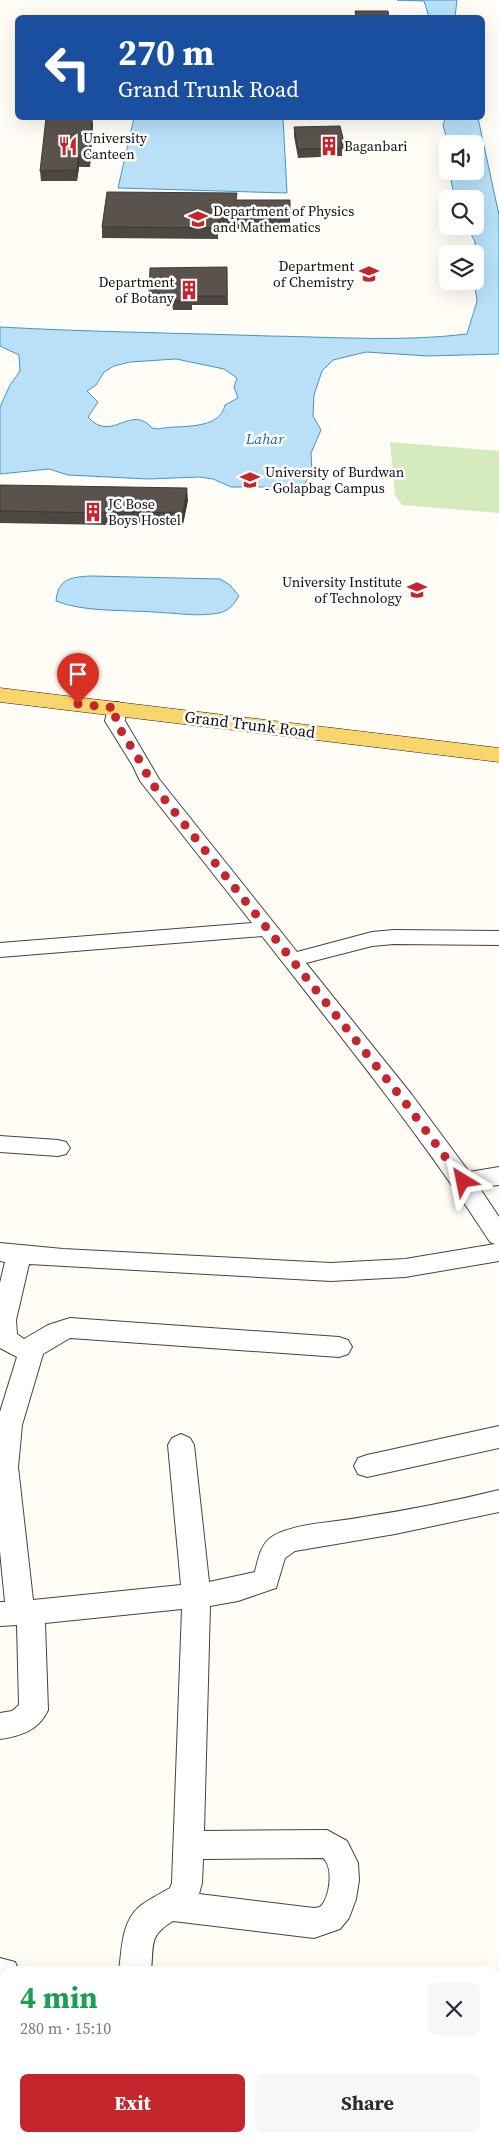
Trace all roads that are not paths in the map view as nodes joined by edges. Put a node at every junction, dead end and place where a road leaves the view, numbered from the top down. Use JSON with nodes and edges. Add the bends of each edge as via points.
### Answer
{"nodes":[{"id":1,"x":0,"y":695,"type":"edge"},
{"id":2,"x":0,"y":708,"type":"edge"},
{"id":3,"x":116,"y":715,"type":"junction"},
{"id":4,"x":499,"y":755,"type":"edge"},
{"id":5,"x":499,"y":765,"type":"edge"},
{"id":6,"x":269,"y":929,"type":"junction"},
{"id":7,"x":499,"y":938,"type":"edge"},
{"id":8,"x":0,"y":950,"type":"edge"},
{"id":9,"x":292,"y":960,"type":"junction"},
{"id":10,"x":0,"y":1144,"type":"edge"},
{"id":11,"x":58,"y":1148,"type":"dead end"},
{"id":12,"x":499,"y":1176,"type":"edge"},
{"id":13,"x":463,"y":1181,"type":"junction"},
{"id":14,"x":499,"y":1236,"type":"edge"},
{"id":15,"x":499,"y":1252,"type":"edge"},
{"id":16,"x":9,"y":1253,"type":"edge"},
{"id":17,"x":339,"y":1347,"type":"dead end"},
{"id":18,"x":32,"y":1348,"type":"junction"},
{"id":19,"x":499,"y":1437,"type":"edge"},
{"id":20,"x":181,"y":1444,"type":"dead end"},
{"id":21,"x":367,"y":1466,"type":"dead end"},
{"id":22,"x":499,"y":1501,"type":"edge"},
{"id":23,"x":196,"y":1595,"type":"junction"},
{"id":24,"x":17,"y":1613,"type":"edge"},
{"id":25,"x":0,"y":1726,"type":"edge"},
{"id":26,"x":188,"y":1845,"type":"junction"},
{"id":27,"x":173,"y":1906,"type":"junction"},
{"id":28,"x":136,"y":1966,"type":"edge"}],
"edges":[{"from":1,"to":3,"type":"main road","name":"Grand Trunk Road"},
{"from":2,"to":3,"type":"main road","name":"Grand Trunk Road"},
{"from":3,"to":4,"type":"main road","name":"Grand Trunk Road"},
{"from":3,"to":5,"type":"main road","name":"Grand Trunk Road"},
{"from":3,"to":6,"type":"street","via":[[150,781]]},
{"from":6,"to":8,"type":"street"},
{"from":6,"to":9,"type":"street"},
{"from":7,"to":9,"type":"street","via":[[372,939]]},
{"from":9,"to":13,"type":"street"},
{"from":10,"to":11,"type":"street"},
{"from":12,"to":13,"type":"street"},
{"from":13,"to":14,"type":"street"},
{"from":15,"to":16,"type":"street","via":[[405,1268],[331,1272]]},
{"from":16,"to":18,"type":"street","via":[[2,1334],[7,1342],[18,1348]]},
{"from":17,"to":18,"type":"street","via":[[70,1328],[57,1332]]},
{"from":18,"to":24,"type":"street","via":[[9,1424],[5,1467]]},
{"from":19,"to":21,"type":"street"},
{"from":20,"to":23,"type":"street"},
{"from":22,"to":23,"type":"street","via":[[431,1518],[291,1540],[273,1552],[266,1580]]},
{"from":23,"to":24,"type":"street"},
{"from":23,"to":26,"type":"street"},
{"from":24,"to":25,"type":"street","via":[[34,1710],[27,1719]]},
{"from":26,"to":27,"type":"street","via":[[187,1883],[182,1898]]},
{"from":26,"to":27,"type":"street","via":[[327,1844],[342,1858],[344,1889],[339,1908],[329,1919],[314,1923]]},
{"from":27,"to":28,"type":"street","via":[[149,1918],[139,1933]]}]}
